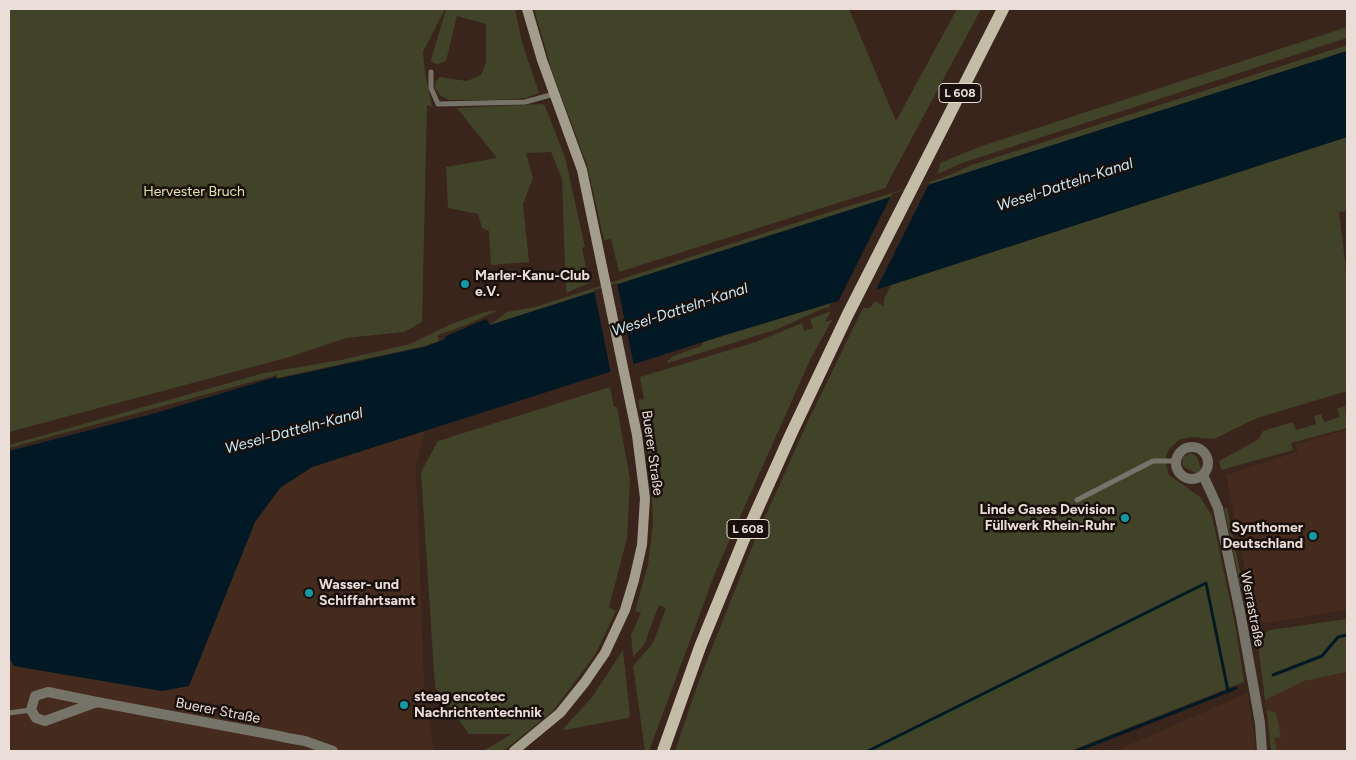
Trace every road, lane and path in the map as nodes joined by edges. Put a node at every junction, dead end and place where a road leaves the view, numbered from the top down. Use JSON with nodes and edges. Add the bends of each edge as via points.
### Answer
{"nodes":[{"id":1,"x":527,"y":9,"type":"edge"},
{"id":2,"x":1003,"y":9,"type":"edge"},
{"id":3,"x":432,"y":72,"type":"dead end"},
{"id":4,"x":554,"y":94,"type":"junction"},
{"id":5,"x":1176,"y":461,"type":"junction"},
{"id":6,"x":1203,"y":475,"type":"junction"},
{"id":7,"x":1077,"y":500,"type":"dead end"},
{"id":8,"x":97,"y":702,"type":"junction"},
{"id":9,"x":31,"y":710,"type":"junction"},
{"id":10,"x":9,"y":713,"type":"edge"},
{"id":11,"x":333,"y":751,"type":"edge"},
{"id":12,"x":514,"y":751,"type":"edge"},
{"id":13,"x":663,"y":751,"type":"edge"},
{"id":14,"x":1262,"y":751,"type":"edge"}],
"edges":[{"from":1,"to":4,"type":"street"},
{"from":2,"to":13,"type":"main road","number":"L 608","via":[[848,314],[744,540],[700,647]]},
{"from":3,"to":4,"type":"lane","via":[[431,88],[438,104],[525,102]]},
{"from":4,"to":12,"type":"street","name":"Buerer Straße","via":[[582,170],[627,385],[645,498],[642,545],[629,595],[613,636],[585,682],[560,713]]},
{"from":5,"to":6,"type":"street","via":[[1182,476],[1193,479]]},
{"from":5,"to":6,"type":"street","name":"Werrastraße","via":[[1181,451],[1197,448],[1207,460]]},
{"from":5,"to":7,"type":"lane","via":[[1153,461]]},
{"from":6,"to":14,"type":"street","name":"Werrastraße","via":[[1218,508],[1241,617]]},
{"from":8,"to":9,"type":"street","via":[[45,721],[36,718]]},
{"from":8,"to":9,"type":"street","name":"Buerer Straße","via":[[43,692],[32,700]]},
{"from":8,"to":11,"type":"street","name":"Buerer Straße","via":[[305,741]]},
{"from":9,"to":10,"type":"lane"}]}
